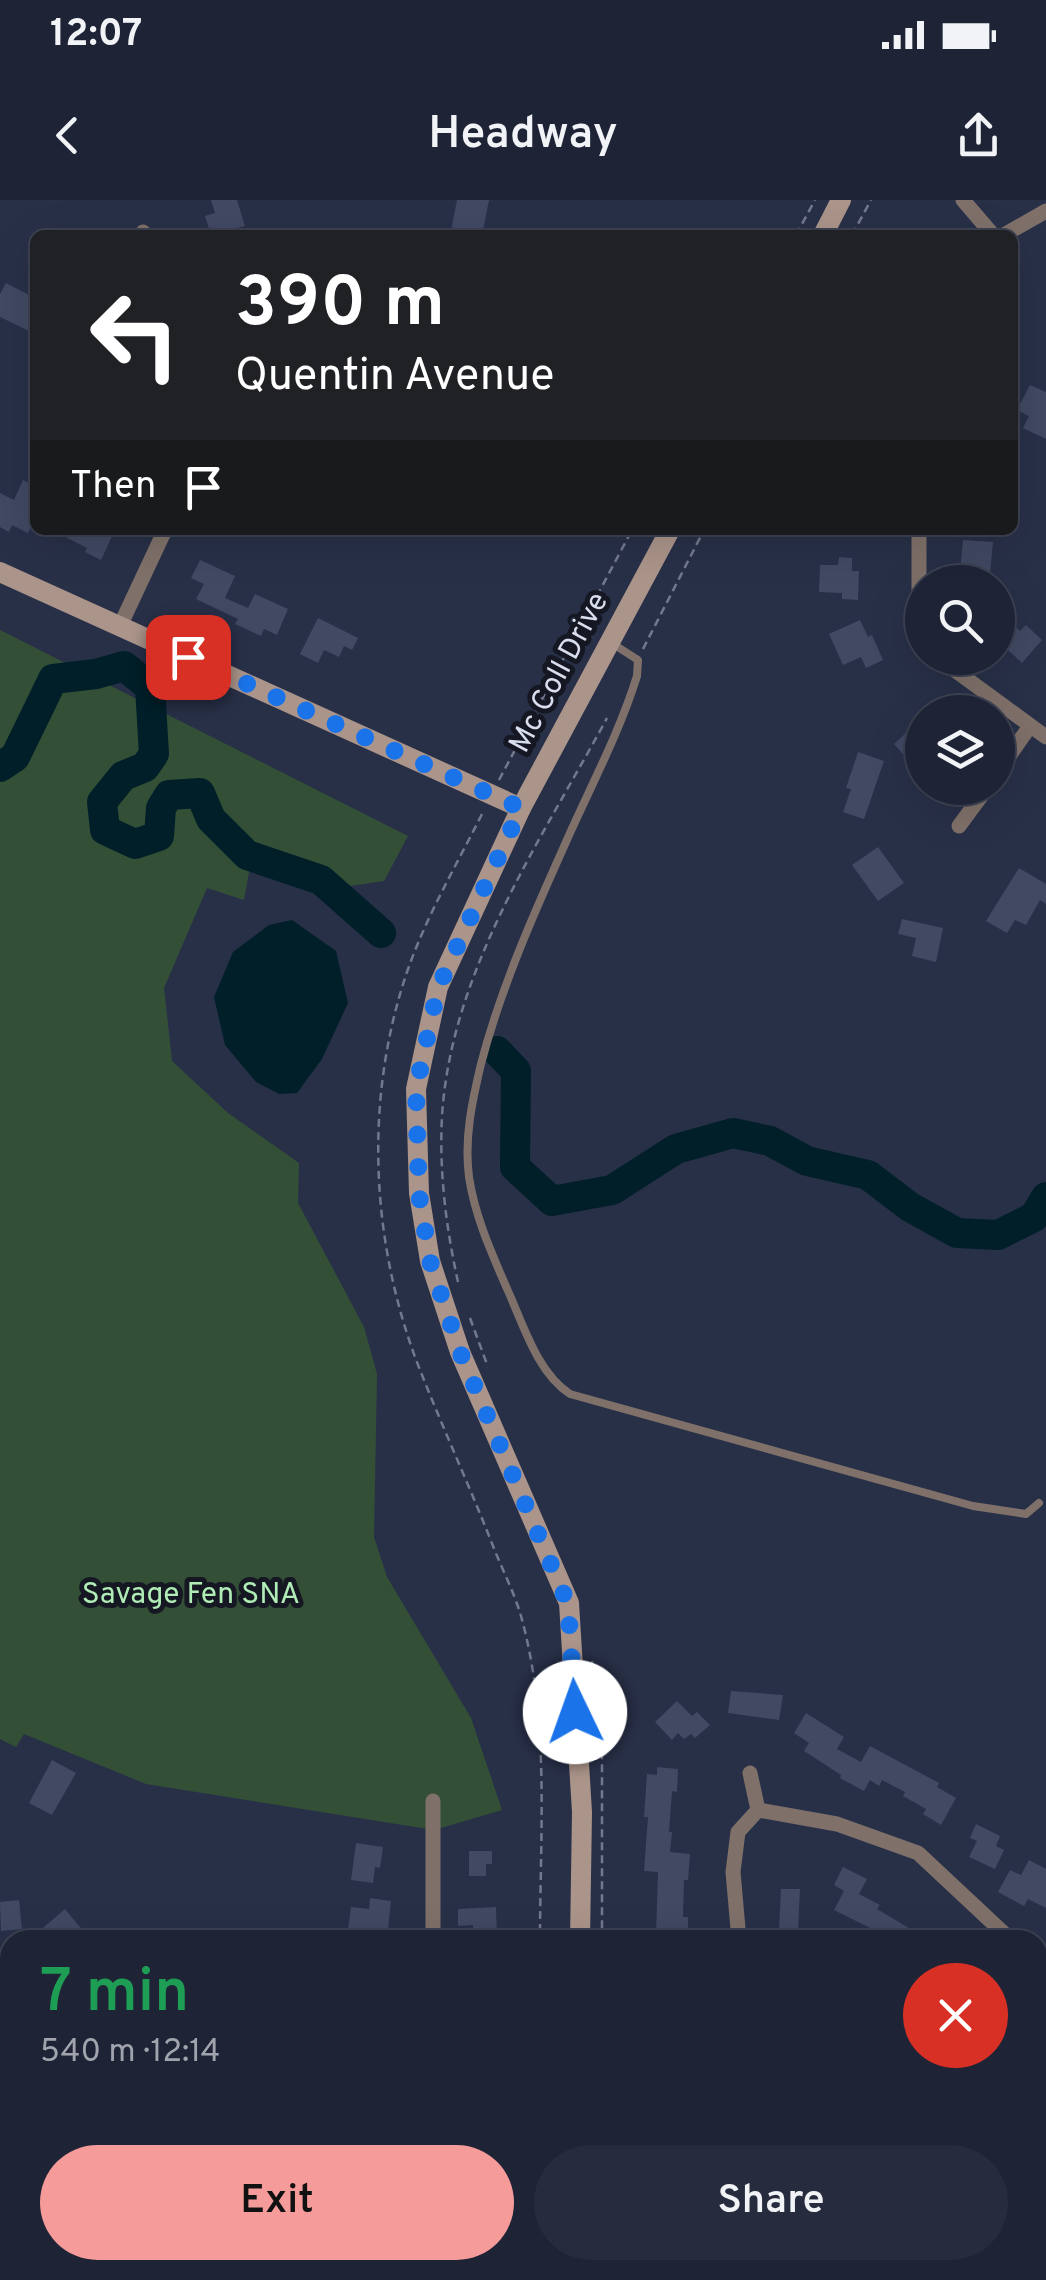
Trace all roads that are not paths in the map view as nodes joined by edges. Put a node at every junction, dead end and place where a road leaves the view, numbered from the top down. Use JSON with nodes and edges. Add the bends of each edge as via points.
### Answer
{"nodes":[{"id":1,"x":841,"y":200,"type":"edge"},
{"id":2,"x":963,"y":200,"type":"edge"},
{"id":3,"x":1046,"y":211,"type":"edge"},
{"id":4,"x":826,"y":230,"type":"edge"},
{"id":5,"x":989,"y":230,"type":"edge"},
{"id":6,"x":1013,"y":230,"type":"edge"},
{"id":7,"x":163,"y":535,"type":"edge"},
{"id":8,"x":667,"y":535,"type":"edge"},
{"id":9,"x":919,"y":535,"type":"edge"},
{"id":10,"x":919,"y":565,"type":"edge"},
{"id":11,"x":0,"y":572,"type":"edge"},
{"id":12,"x":120,"y":626,"type":"junction"},
{"id":13,"x":610,"y":642,"type":"junction"},
{"id":14,"x":961,"y":675,"type":"edge"},
{"id":15,"x":1030,"y":726,"type":"junction"},
{"id":16,"x":1046,"y":736,"type":"edge"},
{"id":17,"x":1015,"y":748,"type":"edge"},
{"id":18,"x":974,"y":805,"type":"edge"},
{"id":19,"x":521,"y":808,"type":"junction"},
{"id":20,"x":960,"y":826,"type":"dead end"},
{"id":21,"x":1039,"y":1503,"type":"dead end"},
{"id":22,"x":750,"y":1772,"type":"dead end"},
{"id":23,"x":434,"y":1801,"type":"dead end"},
{"id":24,"x":758,"y":1810,"type":"junction"},
{"id":25,"x":433,"y":1930,"type":"edge"},
{"id":26,"x":580,"y":1930,"type":"edge"},
{"id":27,"x":738,"y":1930,"type":"edge"},
{"id":28,"x":1000,"y":1930,"type":"edge"}],
"edges":[{"from":1,"to":4,"type":"main road"},
{"from":2,"to":5,"type":"street"},
{"from":3,"to":6,"type":"street"},
{"from":7,"to":12,"type":"street"},
{"from":8,"to":13,"type":"main road","name":"Mc Coll Drive"},
{"from":9,"to":10,"type":"street"},
{"from":11,"to":12,"type":"main road"},
{"from":12,"to":19,"type":"main road"},
{"from":13,"to":19,"type":"main road","name":"Mc Coll Drive"},
{"from":13,"to":21,"type":"lane","via":[[638,660],[637,676],[501,999],[469,1110],[477,1214],[534,1351],[570,1394],[973,1506],[1026,1514]]},
{"from":14,"to":15,"type":"street"},
{"from":15,"to":16,"type":"street"},
{"from":15,"to":17,"type":"street"},
{"from":18,"to":20,"type":"street"},
{"from":19,"to":26,"type":"main road","name":"Mc Coll Drive","via":[[438,988],[416,1089],[419,1194],[430,1261],[460,1352],[568,1604],[582,1812]]},
{"from":22,"to":24,"type":"street"},
{"from":23,"to":25,"type":"street"},
{"from":24,"to":27,"type":"street","via":[[738,1832],[733,1872]]},
{"from":24,"to":28,"type":"street","via":[[837,1824],[918,1853]]}]}
